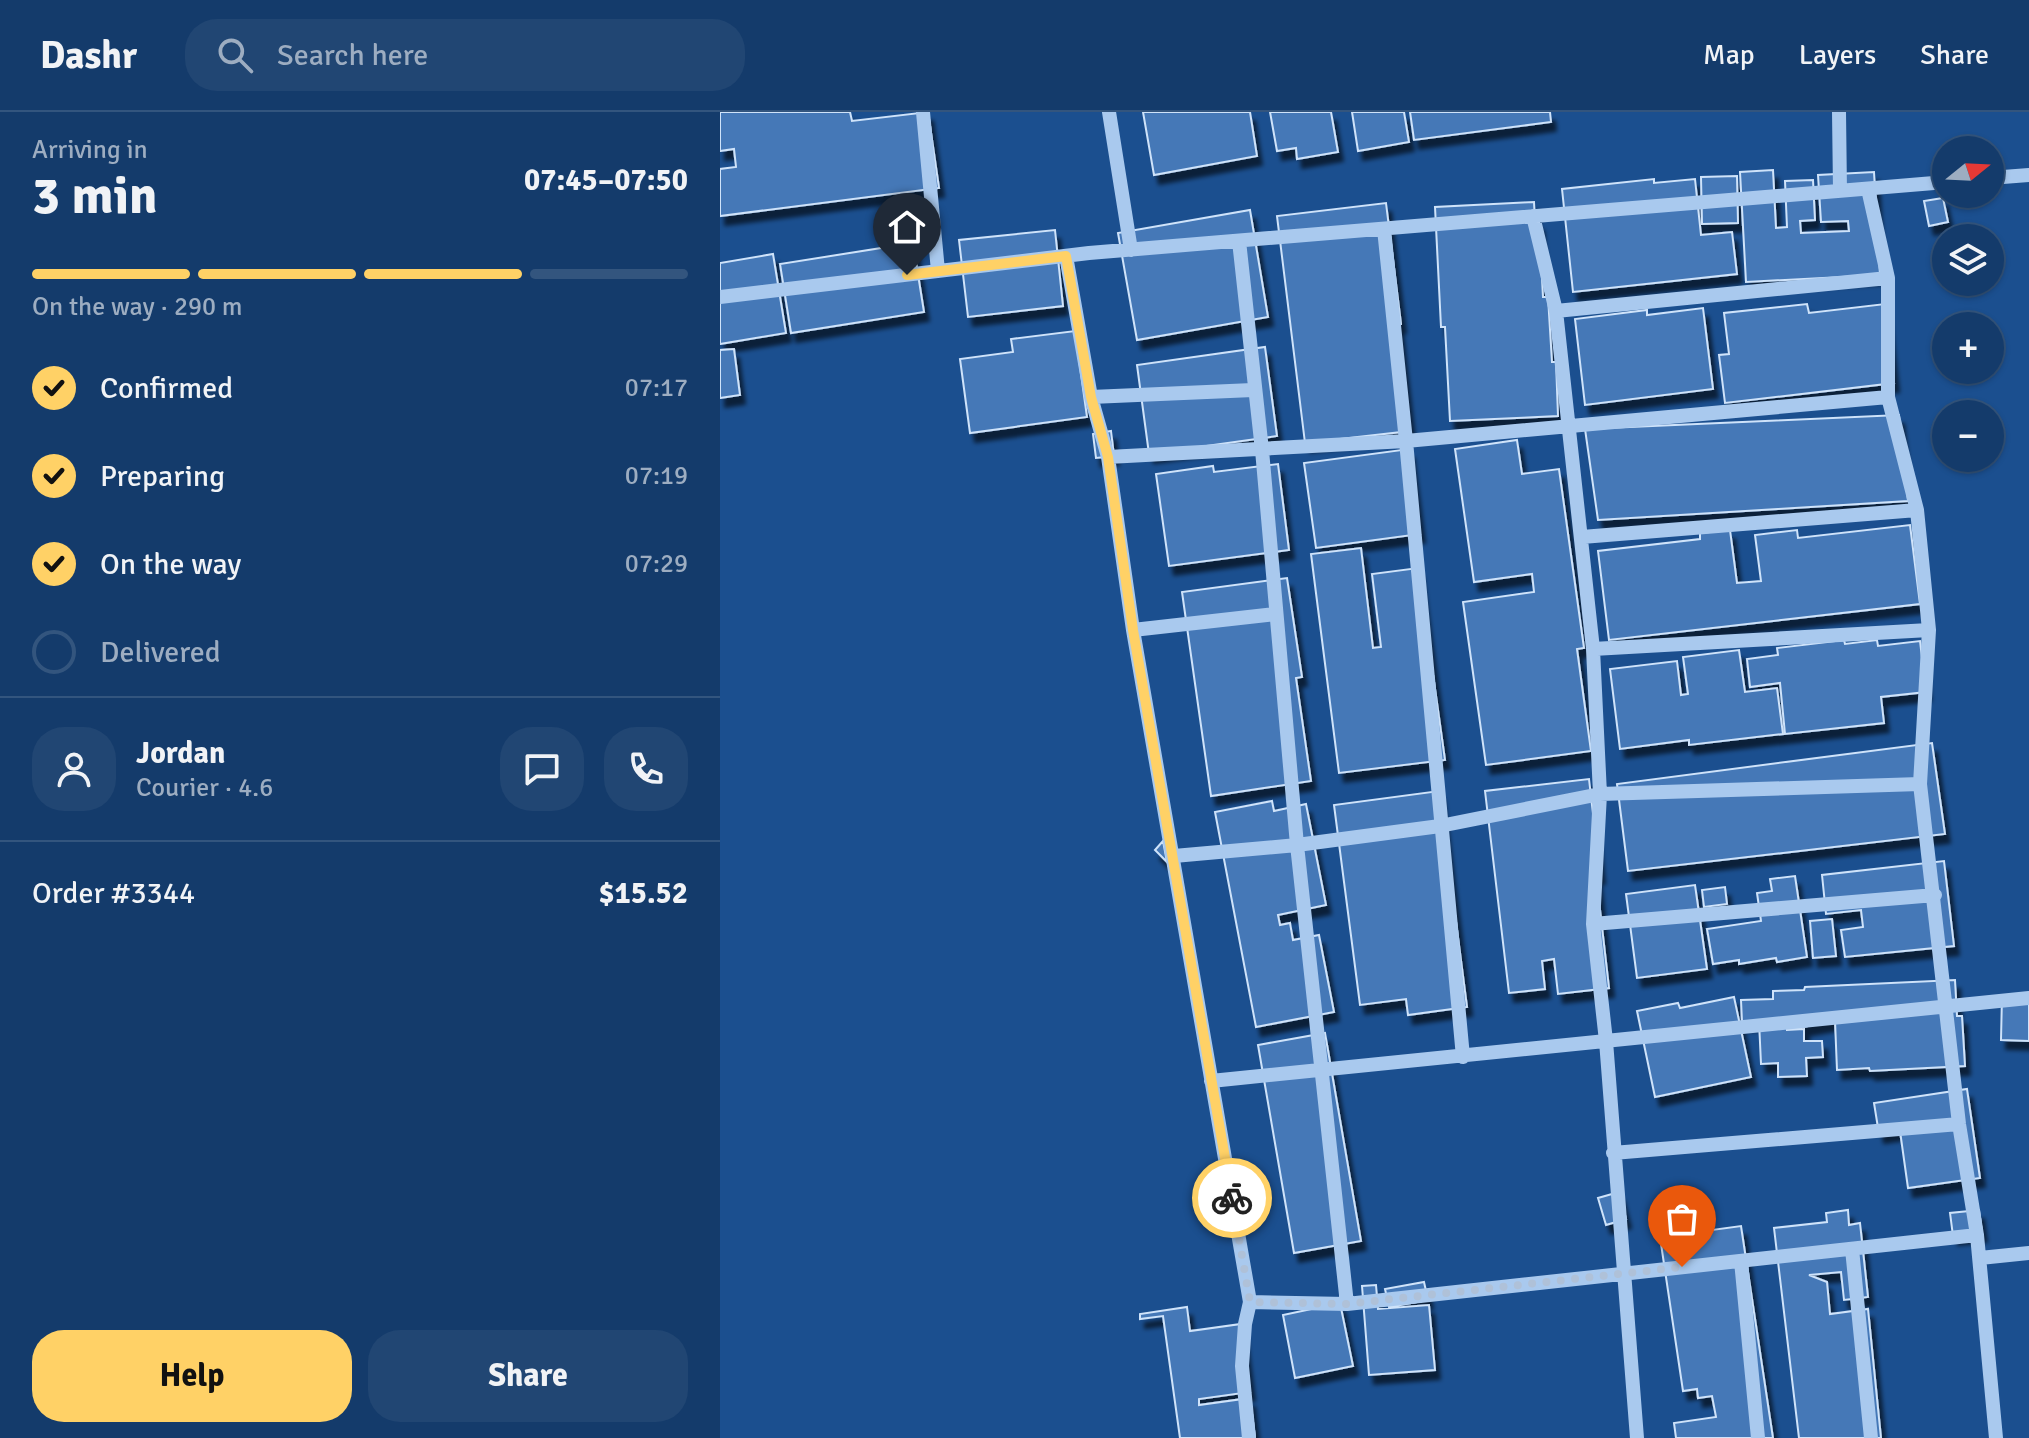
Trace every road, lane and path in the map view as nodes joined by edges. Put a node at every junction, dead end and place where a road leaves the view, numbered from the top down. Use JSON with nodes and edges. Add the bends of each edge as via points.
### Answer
{"nodes":[{"id":1,"x":923,"y":112,"type":"edge"},
{"id":2,"x":1109,"y":112,"type":"edge"},
{"id":3,"x":1839,"y":112,"type":"edge"},
{"id":4,"x":2029,"y":175,"type":"edge"},
{"id":5,"x":2004,"y":177,"type":"edge"},
{"id":6,"x":1932,"y":183,"type":"edge"},
{"id":7,"x":1868,"y":189,"type":"junction"},
{"id":8,"x":1840,"y":191,"type":"junction"},
{"id":9,"x":1533,"y":216,"type":"junction"},
{"id":10,"x":1384,"y":229,"type":"junction"},
{"id":11,"x":1239,"y":241,"type":"junction"},
{"id":12,"x":1131,"y":250,"type":"junction"},
{"id":13,"x":1066,"y":256,"type":"junction"},
{"id":14,"x":938,"y":271,"type":"junction"},
{"id":15,"x":1888,"y":278,"type":"junction"},
{"id":16,"x":720,"y":297,"type":"edge"},
{"id":17,"x":1556,"y":311,"type":"junction"},
{"id":18,"x":1253,"y":390,"type":"junction"},
{"id":19,"x":1091,"y":397,"type":"junction"},
{"id":20,"x":1888,"y":397,"type":"junction"},
{"id":21,"x":1569,"y":427,"type":"junction"},
{"id":22,"x":1406,"y":441,"type":"junction"},
{"id":23,"x":1262,"y":450,"type":"junction"},
{"id":24,"x":1108,"y":457,"type":"junction"},
{"id":25,"x":1917,"y":510,"type":"junction"},
{"id":26,"x":1582,"y":537,"type":"junction"},
{"id":27,"x":1275,"y":614,"type":"junction"},
{"id":28,"x":1133,"y":630,"type":"junction"},
{"id":29,"x":1929,"y":630,"type":"junction"},
{"id":30,"x":1593,"y":649,"type":"junction"},
{"id":31,"x":1920,"y":784,"type":"junction"},
{"id":32,"x":1600,"y":794,"type":"junction"},
{"id":33,"x":1440,"y":826,"type":"junction"},
{"id":34,"x":1297,"y":845,"type":"junction"},
{"id":35,"x":1174,"y":856,"type":"junction"},
{"id":36,"x":1935,"y":895,"type":"junction"},
{"id":37,"x":1593,"y":924,"type":"junction"},
{"id":38,"x":2029,"y":998,"type":"edge"},
{"id":39,"x":1945,"y":1006,"type":"junction"},
{"id":40,"x":1606,"y":1041,"type":"junction"},
{"id":41,"x":1463,"y":1057,"type":"junction"},
{"id":42,"x":1323,"y":1070,"type":"junction"},
{"id":43,"x":1211,"y":1081,"type":"junction"},
{"id":44,"x":1959,"y":1124,"type":"junction"},
{"id":45,"x":1613,"y":1153,"type":"junction"},
{"id":46,"x":1977,"y":1235,"type":"junction"},
{"id":47,"x":1852,"y":1249,"type":"junction"},
{"id":48,"x":2029,"y":1253,"type":"edge"},
{"id":49,"x":1980,"y":1258,"type":"junction"},
{"id":50,"x":1741,"y":1261,"type":"junction"},
{"id":51,"x":1623,"y":1274,"type":"junction"},
{"id":52,"x":1250,"y":1302,"type":"junction"},
{"id":53,"x":1347,"y":1304,"type":"junction"},
{"id":54,"x":1249,"y":1438,"type":"edge"},
{"id":55,"x":1637,"y":1438,"type":"edge"},
{"id":56,"x":1758,"y":1438,"type":"edge"},
{"id":57,"x":1871,"y":1438,"type":"edge"},
{"id":58,"x":1996,"y":1438,"type":"edge"}],
"edges":[{"from":1,"to":14,"type":"street"},
{"from":2,"to":12,"type":"street"},
{"from":3,"to":8,"type":"street"},
{"from":4,"to":5,"type":"street"},
{"from":6,"to":7,"type":"street"},
{"from":7,"to":8,"type":"street"},
{"from":7,"to":15,"type":"street"},
{"from":8,"to":9,"type":"street"},
{"from":9,"to":10,"type":"street"},
{"from":9,"to":17,"type":"street"},
{"from":10,"to":11,"type":"street"},
{"from":10,"to":22,"type":"street"},
{"from":11,"to":12,"type":"street"},
{"from":11,"to":18,"type":"street"},
{"from":12,"to":13,"type":"street"},
{"from":13,"to":14,"type":"street"},
{"from":13,"to":19,"type":"street"},
{"from":14,"to":16,"type":"street"},
{"from":15,"to":17,"type":"street"},
{"from":15,"to":20,"type":"street"},
{"from":17,"to":21,"type":"street"},
{"from":18,"to":19,"type":"street"},
{"from":18,"to":23,"type":"street"},
{"from":19,"to":24,"type":"street"},
{"from":20,"to":21,"type":"street"},
{"from":20,"to":25,"type":"street"},
{"from":21,"to":22,"type":"street"},
{"from":21,"to":26,"type":"street"},
{"from":22,"to":23,"type":"street"},
{"from":22,"to":33,"type":"street"},
{"from":23,"to":24,"type":"street"},
{"from":23,"to":27,"type":"street"},
{"from":24,"to":28,"type":"street"},
{"from":25,"to":26,"type":"street"},
{"from":25,"to":29,"type":"street"},
{"from":26,"to":30,"type":"street"},
{"from":27,"to":28,"type":"street"},
{"from":27,"to":34,"type":"street"},
{"from":28,"to":35,"type":"street"},
{"from":29,"to":30,"type":"street"},
{"from":29,"to":31,"type":"street"},
{"from":30,"to":32,"type":"street"},
{"from":31,"to":32,"type":"street"},
{"from":31,"to":36,"type":"street"},
{"from":32,"to":33,"type":"street"},
{"from":32,"to":37,"type":"street"},
{"from":33,"to":34,"type":"street"},
{"from":33,"to":41,"type":"street"},
{"from":34,"to":35,"type":"street"},
{"from":34,"to":42,"type":"street"},
{"from":35,"to":43,"type":"street"},
{"from":36,"to":37,"type":"street"},
{"from":36,"to":39,"type":"street"},
{"from":37,"to":40,"type":"street"},
{"from":38,"to":39,"type":"street"},
{"from":39,"to":40,"type":"street"},
{"from":39,"to":44,"type":"street"},
{"from":40,"to":41,"type":"street"},
{"from":40,"to":45,"type":"street"},
{"from":41,"to":42,"type":"street"},
{"from":42,"to":43,"type":"street"},
{"from":42,"to":53,"type":"street"},
{"from":43,"to":52,"type":"street"},
{"from":44,"to":45,"type":"street"},
{"from":44,"to":46,"type":"street"},
{"from":45,"to":51,"type":"street"},
{"from":46,"to":47,"type":"street"},
{"from":46,"to":49,"type":"street"},
{"from":47,"to":50,"type":"street"},
{"from":47,"to":57,"type":"street"},
{"from":48,"to":49,"type":"street"},
{"from":49,"to":58,"type":"street"},
{"from":50,"to":51,"type":"street"},
{"from":50,"to":56,"type":"street"},
{"from":51,"to":53,"type":"street"},
{"from":51,"to":55,"type":"street"},
{"from":52,"to":53,"type":"street"},
{"from":52,"to":54,"type":"street","via":[[1242,1366]]}]}
